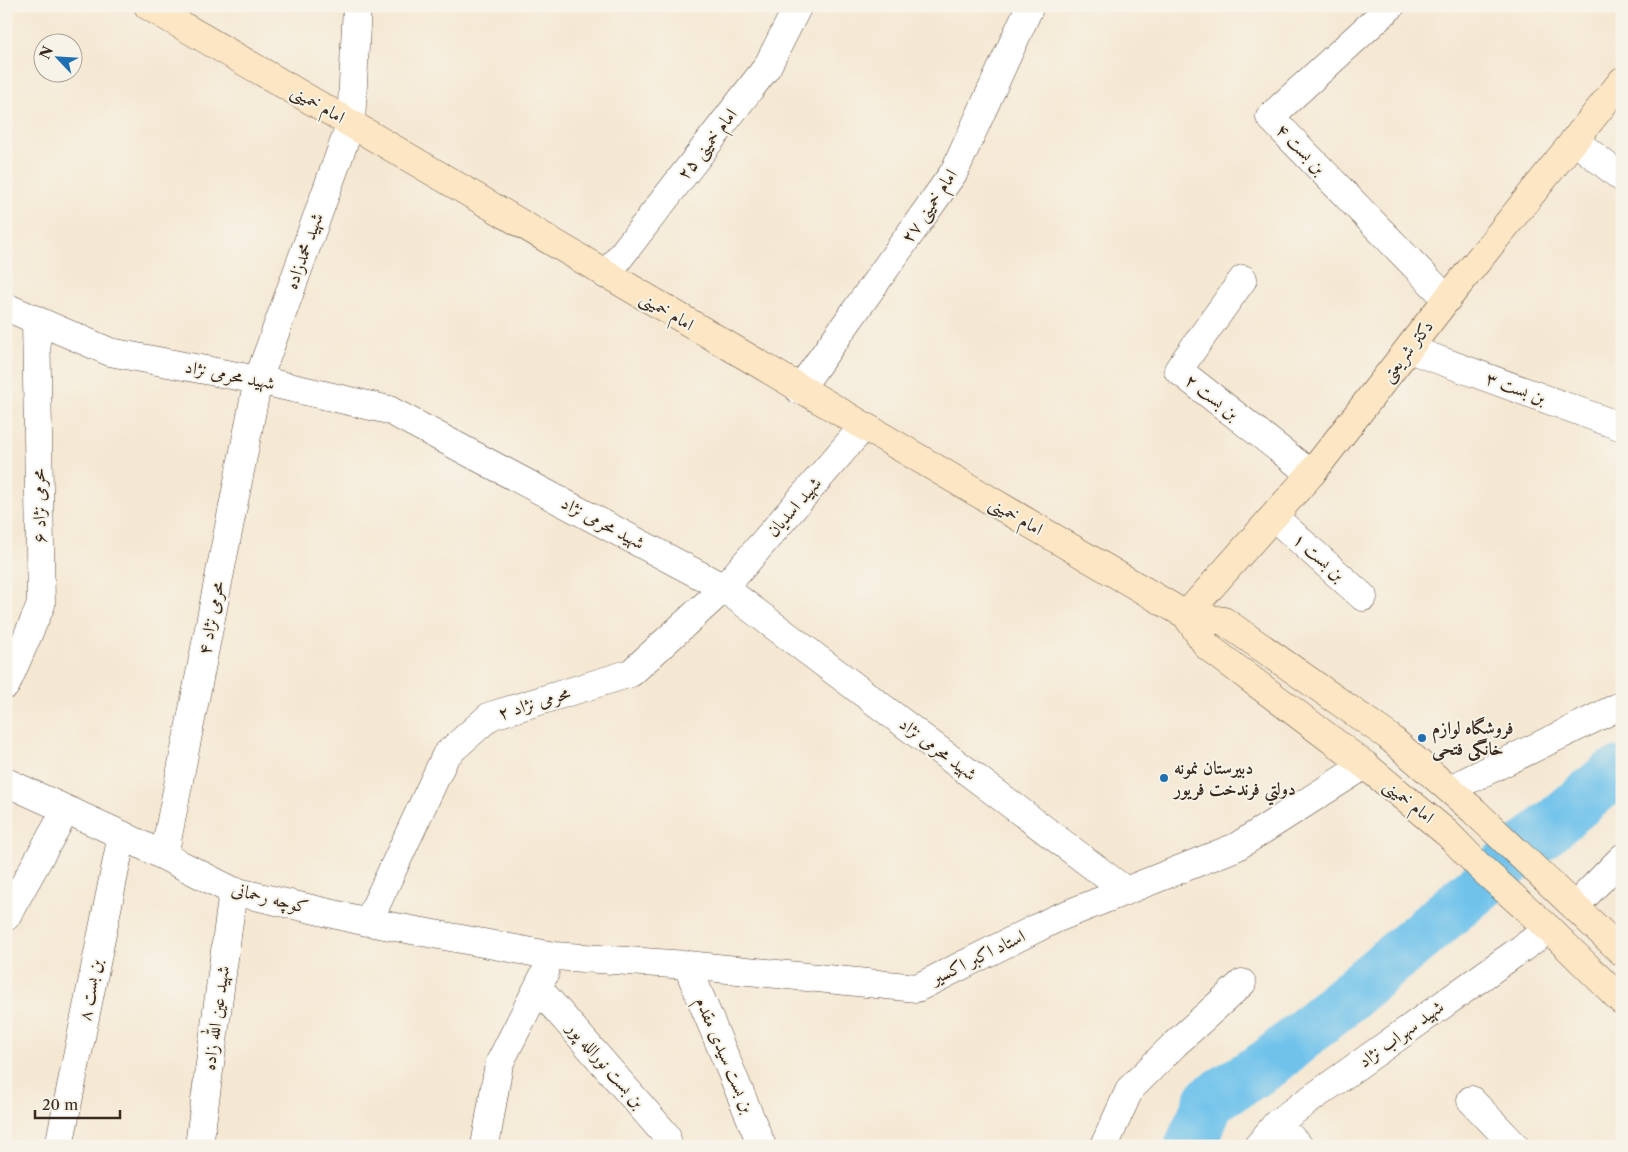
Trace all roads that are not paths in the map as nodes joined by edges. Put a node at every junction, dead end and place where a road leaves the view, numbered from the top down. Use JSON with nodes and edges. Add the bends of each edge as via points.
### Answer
{"nodes":[{"id":1,"x":148,"y":6,"type":"edge"},
{"id":2,"x":357,"y":6,"type":"edge"},
{"id":3,"x":798,"y":6,"type":"edge"},
{"id":4,"x":1030,"y":6,"type":"edge"},
{"id":5,"x":1391,"y":6,"type":"edge"},
{"id":6,"x":1622,"y":81,"type":"edge"},
{"id":7,"x":351,"y":123,"type":"junction"},
{"id":8,"x":1574,"y":140,"type":"junction"},
{"id":9,"x":1622,"y":178,"type":"edge"},
{"id":10,"x":606,"y":275,"type":"junction"},
{"id":11,"x":1243,"y":279,"type":"dead end"},
{"id":12,"x":1447,"y":299,"type":"junction"},
{"id":13,"x":6,"y":307,"type":"edge"},
{"id":14,"x":36,"y":320,"type":"junction"},
{"id":15,"x":1409,"y":349,"type":"junction"},
{"id":16,"x":258,"y":380,"type":"junction"},
{"id":17,"x":800,"y":390,"type":"junction"},
{"id":18,"x":863,"y":427,"type":"junction"},
{"id":19,"x":1622,"y":427,"type":"edge"},
{"id":20,"x":1311,"y":474,"type":"junction"},
{"id":21,"x":1274,"y":517,"type":"junction"},
{"id":22,"x":724,"y":588,"type":"junction"},
{"id":23,"x":1363,"y":597,"type":"dead end"},
{"id":24,"x":1186,"y":615,"type":"junction"},
{"id":25,"x":6,"y":685,"type":"edge"},
{"id":26,"x":1622,"y":705,"type":"edge"},
{"id":27,"x":1365,"y":766,"type":"junction"},
{"id":28,"x":6,"y":782,"type":"edge"},
{"id":29,"x":1450,"y":789,"type":"junction"},
{"id":30,"x":66,"y":810,"type":"junction"},
{"id":31,"x":122,"y":835,"type":"junction"},
{"id":32,"x":164,"y":856,"type":"junction"},
{"id":33,"x":1622,"y":858,"type":"edge"},
{"id":34,"x":233,"y":891,"type":"junction"},
{"id":35,"x":1126,"y":891,"type":"junction"},
{"id":36,"x":1574,"y":906,"type":"junction"},
{"id":37,"x":6,"y":917,"type":"edge"},
{"id":38,"x":368,"y":922,"type":"junction"},
{"id":39,"x":1549,"y":929,"type":"junction"},
{"id":40,"x":1622,"y":952,"type":"edge"},
{"id":41,"x":554,"y":956,"type":"junction"},
{"id":42,"x":687,"y":965,"type":"junction"},
{"id":43,"x":1242,"y":983,"type":"dead end"},
{"id":44,"x":538,"y":988,"type":"junction"},
{"id":45,"x":1622,"y":1001,"type":"edge"},
{"id":46,"x":1471,"y":1100,"type":"dead end"},
{"id":47,"x":1277,"y":1123,"type":"junction"},
{"id":48,"x":59,"y":1146,"type":"edge"},
{"id":49,"x":199,"y":1146,"type":"edge"},
{"id":50,"x":485,"y":1146,"type":"edge"},
{"id":51,"x":668,"y":1146,"type":"edge"},
{"id":52,"x":762,"y":1146,"type":"edge"},
{"id":53,"x":1104,"y":1146,"type":"edge"},
{"id":54,"x":1258,"y":1146,"type":"edge"},
{"id":55,"x":1299,"y":1146,"type":"edge"},
{"id":56,"x":1515,"y":1146,"type":"edge"}],
"edges":[{"from":1,"to":7,"type":"street","name":"امام خمینی"},
{"from":2,"to":7,"type":"street","name":"شهید محمدزاده"},
{"from":3,"to":10,"type":"street","name":"امام خمینی ۲۵","via":[[767,67]]},
{"from":4,"to":17,"type":"street","name":"امام خمینی ۲۷","via":[[954,172]]},
{"from":5,"to":12,"type":"street","name":"بن بست ۴","via":[[1270,117]]},
{"from":6,"to":8,"type":"street","name":"دکتر شریعتی"},
{"from":7,"to":10,"type":"street","name":"امام خمینی"},
{"from":7,"to":16,"type":"street","name":"شهید محمدزاده"},
{"from":8,"to":9,"type":"street"},
{"from":8,"to":12,"type":"street","name":"دکتر شریعتی"},
{"from":10,"to":17,"type":"street","name":"امام خمینی"},
{"from":11,"to":20,"type":"street","name":"بن بست ۲","via":[[1178,370]]},
{"from":12,"to":15,"type":"street","name":"دکتر شریعتی"},
{"from":13,"to":14,"type":"street","name":"شهید محرمی نژاد"},
{"from":14,"to":16,"type":"street","name":"شهید محرمی نژاد","via":[[110,352]]},
{"from":14,"to":25,"type":"street","name":"محرمی نژاد ۶","via":[[41,605]]},
{"from":15,"to":19,"type":"street","name":"بن بست ۳"},
{"from":15,"to":20,"type":"street","name":"دکتر شریعتی"},
{"from":16,"to":22,"type":"street","name":"شهید محرمی نژاد","via":[[389,410]]},
{"from":16,"to":32,"type":"street","name":"محرمی نژاد ۴"},
{"from":17,"to":18,"type":"street","name":"امام خمینی"},
{"from":18,"to":22,"type":"street","name":"شهید اسدیان"},
{"from":18,"to":24,"type":"street","name":"امام خمینی"},
{"from":20,"to":21,"type":"street","name":"دکتر شریعتی"},
{"from":21,"to":23,"type":"street","name":"بن بست ۱"},
{"from":21,"to":24,"type":"street","name":"دکتر شریعتی"},
{"from":22,"to":35,"type":"street","name":"شهید محرمی نژاد"},
{"from":22,"to":38,"type":"street","name":"محرمی نژاد ۲","via":[[631,673],[490,716],[446,754]]},
{"from":24,"to":27,"type":"street","name":"امام خمینی","via":[[1208,647]]},
{"from":24,"to":29,"type":"street","name":"امام خمینی","via":[[1224,621],[1388,736]]},
{"from":26,"to":29,"type":"street"},
{"from":27,"to":35,"type":"street","name":"استاد اکبر اکسیر","via":[[1236,847]]},
{"from":27,"to":39,"type":"street","name":"امام خمینی","via":[[1448,834]]},
{"from":28,"to":30,"type":"street","name":"کوچه رحمانی"},
{"from":29,"to":36,"type":"street","name":"امام خمینی"},
{"from":30,"to":31,"type":"street","name":"کوچه رحمانی"},
{"from":30,"to":37,"type":"street"},
{"from":31,"to":32,"type":"street","name":"کوچه رحمانی"},
{"from":31,"to":48,"type":"street","name":"بن بست ۸"},
{"from":32,"to":34,"type":"street","name":"کوچه رحمانی"},
{"from":33,"to":36,"type":"street"},
{"from":34,"to":38,"type":"street","name":"کوچه رحمانی"},
{"from":34,"to":49,"type":"street","name":"شهید عین الله زاده"},
{"from":35,"to":42,"type":"street","name":"استاد اکبر اکسیر","via":[[1055,919],[917,988]]},
{"from":36,"to":40,"type":"street","name":"امام خمینی"},
{"from":38,"to":41,"type":"street","name":"کوچه رحمانی"},
{"from":39,"to":45,"type":"street","name":"امام خمینی"},
{"from":39,"to":47,"type":"street","name":"شهید سهراب نژاد"},
{"from":41,"to":42,"type":"street","name":"استاد اکبر اکسیر"},
{"from":41,"to":44,"type":"street"},
{"from":42,"to":52,"type":"street","name":"بن بست سیدی مقدم"},
{"from":43,"to":53,"type":"street","via":[[1130,1089]]},
{"from":44,"to":50,"type":"street","via":[[499,1064]]},
{"from":44,"to":51,"type":"street","name":"بن بست نورالله پور","via":[[666,1135]]},
{"from":46,"to":56,"type":"street"},
{"from":47,"to":54,"type":"street","name":"شهید سهراب نژاد"},
{"from":47,"to":55,"type":"street"}]}
